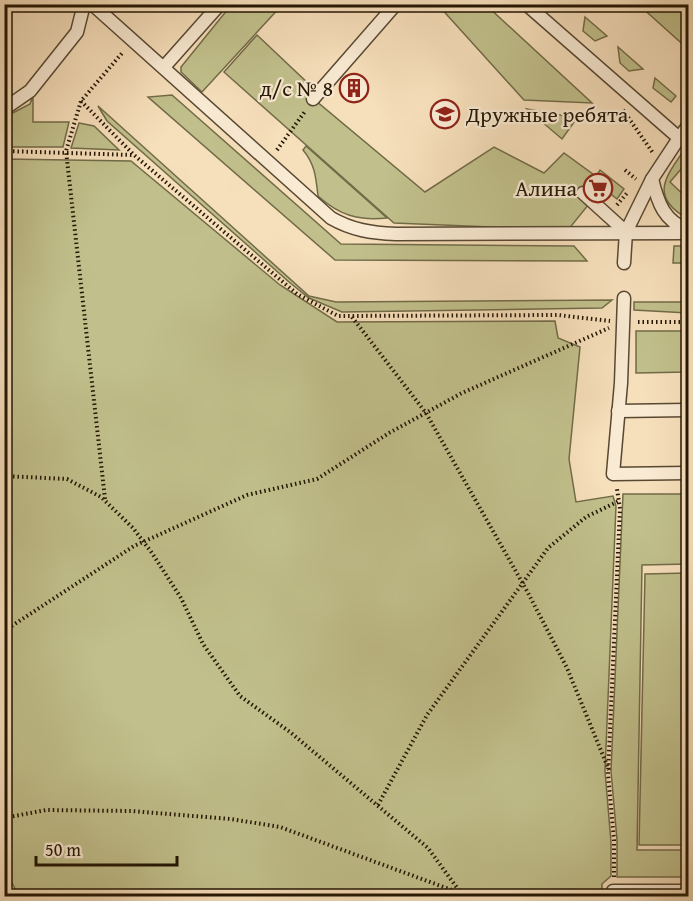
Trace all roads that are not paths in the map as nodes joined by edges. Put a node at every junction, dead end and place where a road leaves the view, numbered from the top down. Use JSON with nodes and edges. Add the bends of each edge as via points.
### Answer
{"nodes":[{"id":1,"x":84,"y":4,"type":"edge"},
{"id":2,"x":92,"y":4,"type":"edge"},
{"id":3,"x":220,"y":4,"type":"edge"},
{"id":4,"x":396,"y":4,"type":"edge"},
{"id":5,"x":526,"y":4,"type":"edge"},
{"id":6,"x":164,"y":67,"type":"junction"},
{"id":7,"x":313,"y":99,"type":"road end"},
{"id":8,"x":4,"y":109,"type":"edge"},
{"id":9,"x":688,"y":126,"type":"edge"},
{"id":10,"x":679,"y":138,"type":"junction"},
{"id":11,"x":652,"y":179,"type":"junction"},
{"id":12,"x":583,"y":193,"type":"dead end"},
{"id":13,"x":626,"y":232,"type":"junction"},
{"id":14,"x":688,"y":232,"type":"edge"},
{"id":15,"x":624,"y":263,"type":"dead end"},
{"id":16,"x":624,"y":298,"type":"dead end"},
{"id":17,"x":688,"y":410,"type":"edge"},
{"id":18,"x":618,"y":411,"type":"junction"},
{"id":19,"x":688,"y":473,"type":"edge"},
{"id":20,"x":614,"y":891,"type":"road end"},
{"id":21,"x":688,"y":891,"type":"edge"}],
"edges":[{"from":1,"to":8,"type":"lane","via":[[77,32],[30,91]]},
{"from":2,"to":6,"type":"lane"},
{"from":3,"to":6,"type":"lane"},
{"from":4,"to":7,"type":"lane"},
{"from":5,"to":10,"type":"lane"},
{"from":6,"to":13,"type":"lane","via":[[331,218],[349,228],[373,233]]},
{"from":9,"to":10,"type":"lane"},
{"from":10,"to":11,"type":"lane"},
{"from":11,"to":13,"type":"lane"},
{"from":11,"to":14,"type":"lane","via":[[662,210]]},
{"from":12,"to":13,"type":"lane"},
{"from":13,"to":14,"type":"lane"},
{"from":13,"to":15,"type":"lane"},
{"from":16,"to":18,"type":"lane"},
{"from":17,"to":18,"type":"lane"},
{"from":18,"to":19,"type":"lane","via":[[614,474]]},
{"from":20,"to":21,"type":"lane"}]}
